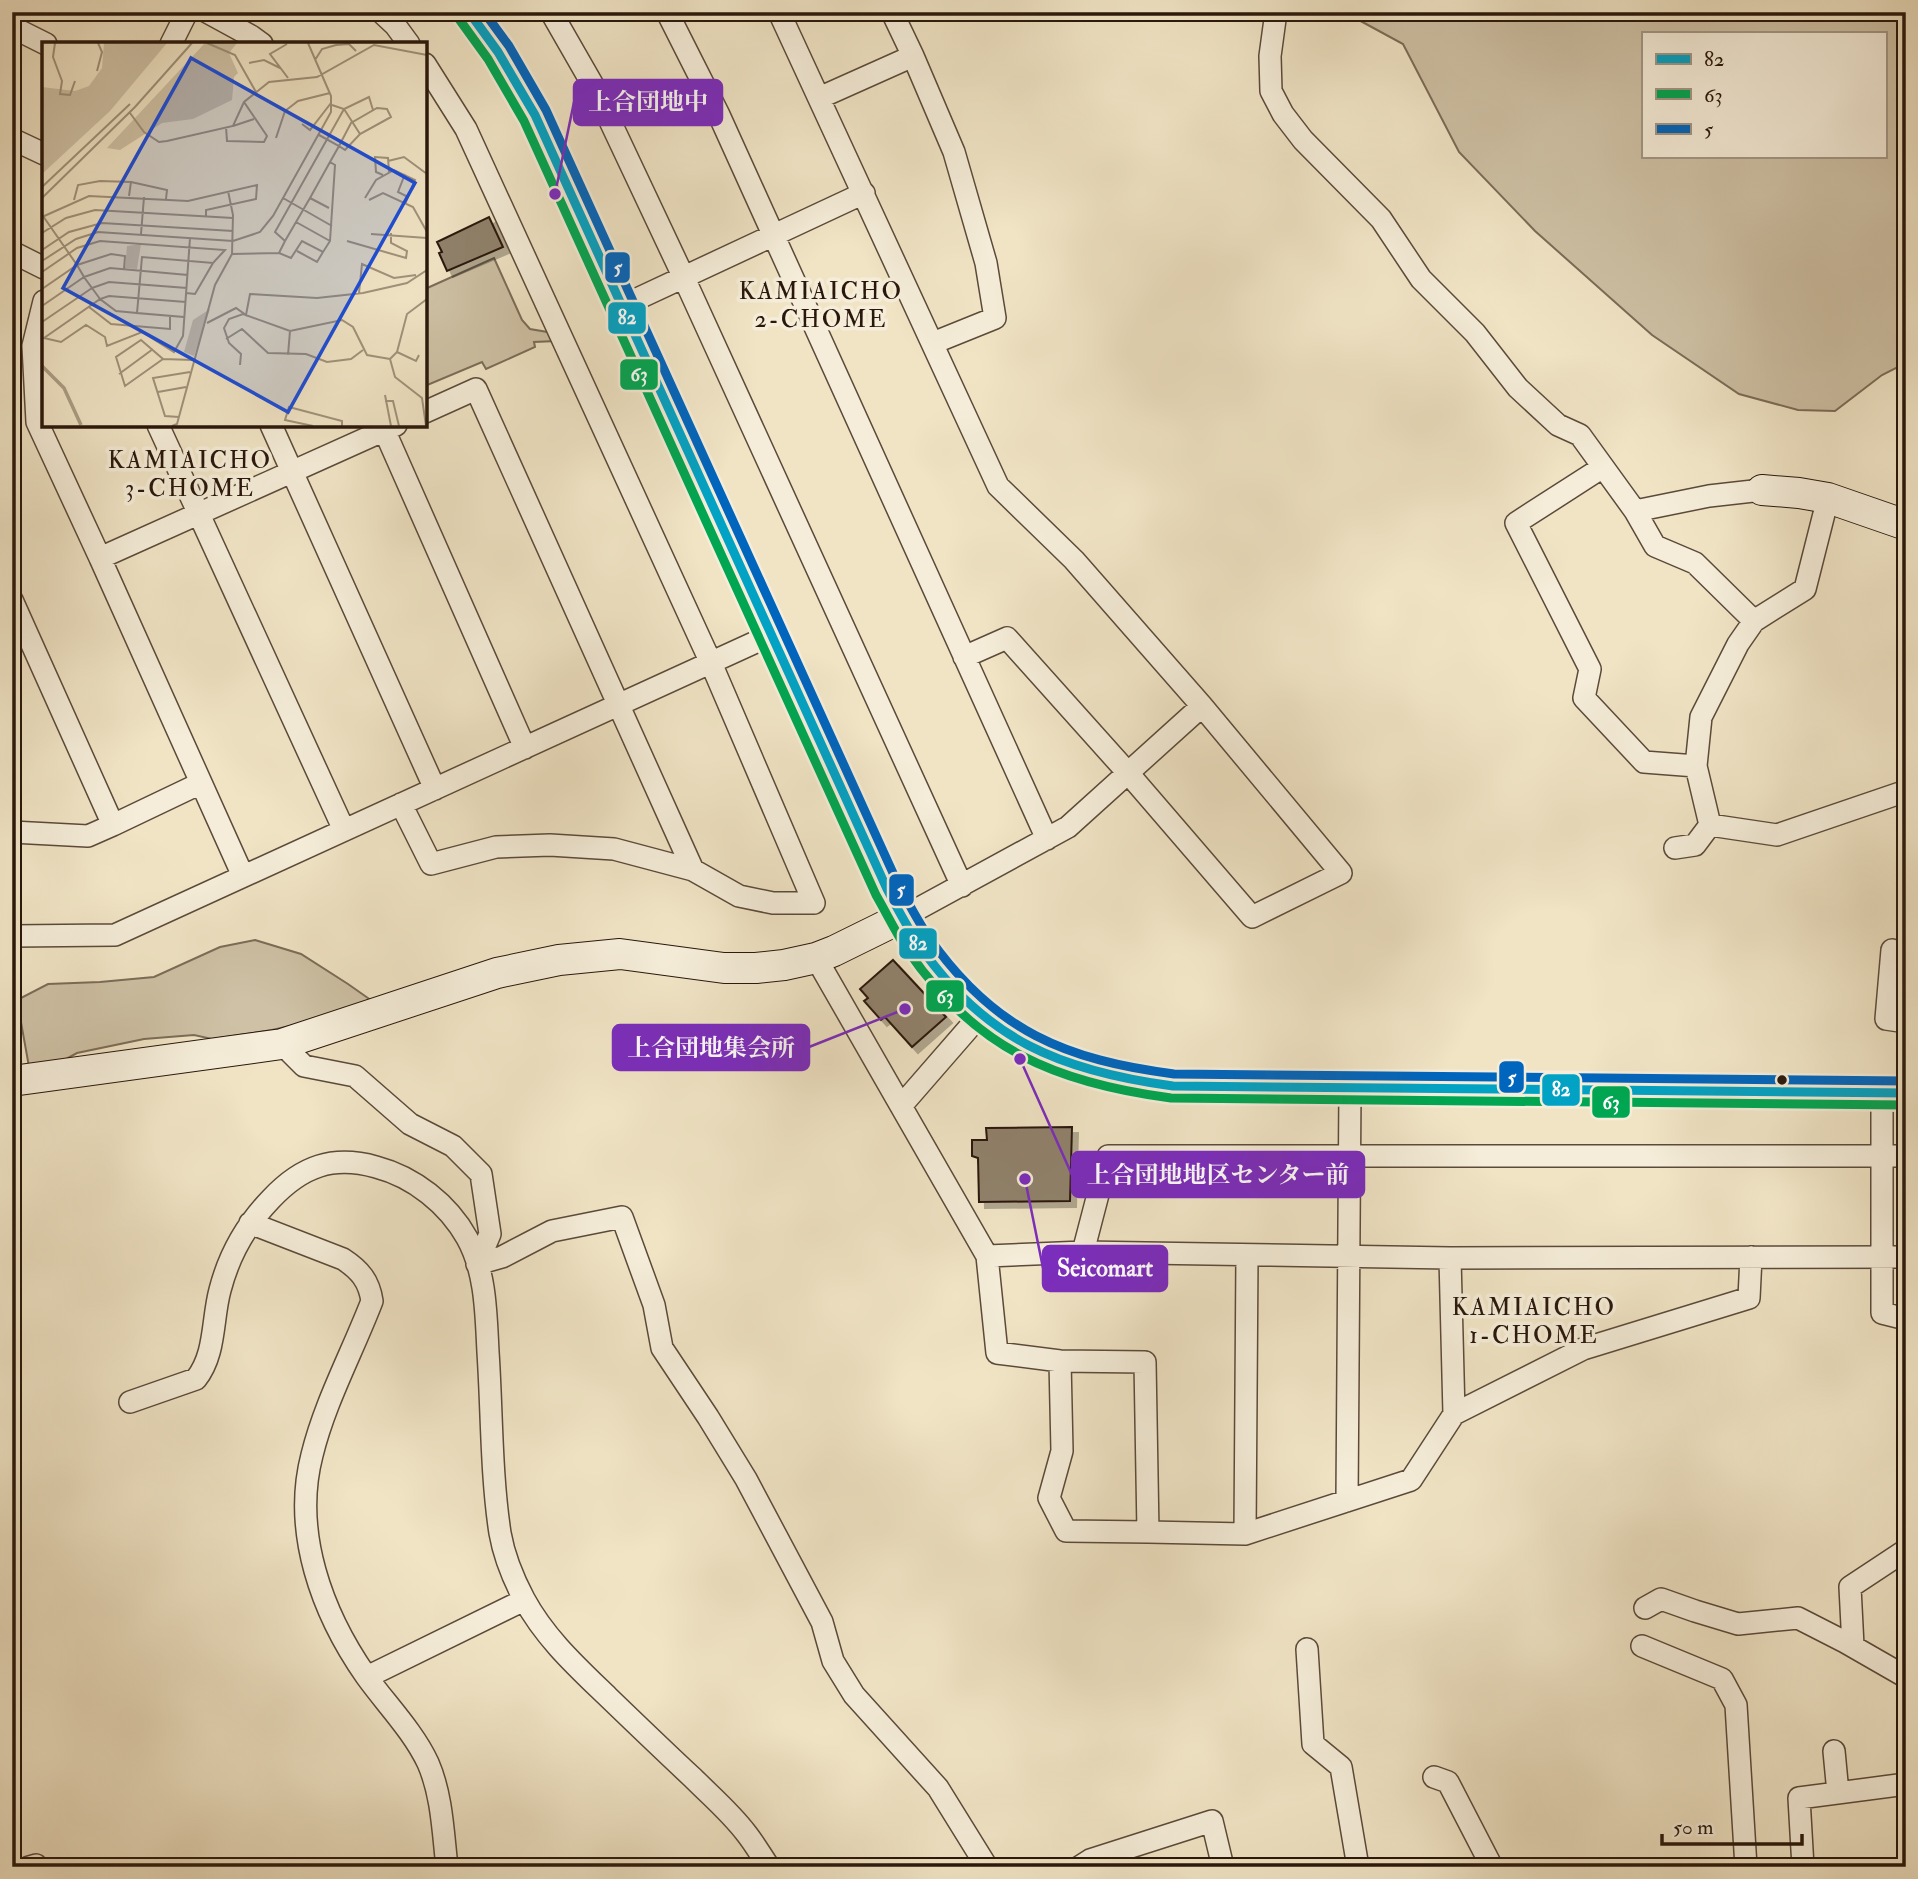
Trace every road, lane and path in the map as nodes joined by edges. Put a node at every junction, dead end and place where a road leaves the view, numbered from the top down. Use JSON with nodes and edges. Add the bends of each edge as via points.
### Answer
{"nodes":[{"id":1,"x":187,"y":12,"type":"edge"},
{"id":2,"x":207,"y":12,"type":"edge"},
{"id":3,"x":382,"y":12,"type":"edge"},
{"id":4,"x":469,"y":12,"type":"edge"},
{"id":5,"x":551,"y":12,"type":"edge"},
{"id":6,"x":667,"y":12,"type":"edge"},
{"id":7,"x":779,"y":12,"type":"edge"},
{"id":8,"x":892,"y":12,"type":"edge"},
{"id":9,"x":1276,"y":12,"type":"edge"},
{"id":10,"x":12,"y":27,"type":"edge"},
{"id":11,"x":42,"y":42,"type":"edge"},
{"id":12,"x":172,"y":42,"type":"edge"},
{"id":13,"x":259,"y":42,"type":"edge"},
{"id":14,"x":408,"y":42,"type":"edge"},
{"id":15,"x":913,"y":56,"type":"junction"},
{"id":16,"x":427,"y":67,"type":"edge"},
{"id":17,"x":819,"y":98,"type":"junction"},
{"id":18,"x":12,"y":139,"type":"edge"},
{"id":19,"x":42,"y":153,"type":"edge"},
{"id":20,"x":864,"y":193,"type":"junction"},
{"id":21,"x":774,"y":236,"type":"junction"},
{"id":22,"x":12,"y":252,"type":"edge"},
{"id":23,"x":42,"y":267,"type":"edge"},
{"id":24,"x":684,"y":278,"type":"junction"},
{"id":25,"x":622,"y":306,"type":"junction"},
{"id":26,"x":42,"y":309,"type":"edge"},
{"id":27,"x":933,"y":343,"type":"junction"},
{"id":28,"x":427,"y":411,"type":"edge"},
{"id":29,"x":159,"y":427,"type":"edge"},
{"id":30,"x":272,"y":427,"type":"edge"},
{"id":31,"x":387,"y":427,"type":"edge"},
{"id":32,"x":1604,"y":467,"type":"junction"},
{"id":33,"x":292,"y":472,"type":"junction"},
{"id":34,"x":1762,"y":490,"type":"joint"},
{"id":35,"x":1828,"y":498,"type":"junction"},
{"id":36,"x":1635,"y":511,"type":"junction"},
{"id":37,"x":199,"y":514,"type":"junction"},
{"id":38,"x":1906,"y":525,"type":"edge"},
{"id":39,"x":100,"y":558,"type":"junction"},
{"id":40,"x":12,"y":600,"type":"edge"},
{"id":41,"x":1754,"y":621,"type":"junction"},
{"id":42,"x":771,"y":635,"type":"junction"},
{"id":43,"x":964,"y":657,"type":"junction"},
{"id":44,"x":711,"y":663,"type":"junction"},
{"id":45,"x":619,"y":704,"type":"junction"},
{"id":46,"x":1202,"y":706,"type":"junction"},
{"id":47,"x":525,"y":748,"type":"junction"},
{"id":48,"x":1696,"y":766,"type":"junction"},
{"id":49,"x":1128,"y":773,"type":"junction"},
{"id":50,"x":201,"y":783,"type":"junction"},
{"id":51,"x":435,"y":789,"type":"junction"},
{"id":52,"x":1906,"y":791,"type":"edge"},
{"id":53,"x":401,"y":804,"type":"junction"},
{"id":54,"x":113,"y":825,"type":"junction"},
{"id":55,"x":1710,"y":825,"type":"junction"},
{"id":56,"x":344,"y":830,"type":"junction"},
{"id":57,"x":12,"y":832,"type":"edge"},
{"id":58,"x":1047,"y":839,"type":"junction"},
{"id":59,"x":1675,"y":848,"type":"dead end"},
{"id":60,"x":693,"y":870,"type":"junction"},
{"id":61,"x":243,"y":876,"type":"junction"},
{"id":62,"x":962,"y":886,"type":"junction"},
{"id":63,"x":903,"y":917,"type":"junction"},
{"id":64,"x":12,"y":936,"type":"edge"},
{"id":65,"x":1892,"y":950,"type":"dead end"},
{"id":66,"x":816,"y":958,"type":"junction"},
{"id":67,"x":981,"y":1014,"type":"junction"},
{"id":68,"x":1906,"y":1022,"type":"edge"},
{"id":69,"x":282,"y":1044,"type":"junction"},
{"id":70,"x":12,"y":1081,"type":"edge"},
{"id":71,"x":1350,"y":1089,"type":"junction"},
{"id":72,"x":1894,"y":1093,"type":"edge"},
{"id":73,"x":901,"y":1106,"type":"junction"},
{"id":74,"x":1882,"y":1156,"type":"junction"},
{"id":75,"x":1906,"y":1156,"type":"edge"},
{"id":76,"x":1351,"y":1157,"type":"junction"},
{"id":77,"x":250,"y":1223,"type":"junction"},
{"id":78,"x":1083,"y":1252,"type":"junction"},
{"id":79,"x":1247,"y":1255,"type":"junction"},
{"id":80,"x":987,"y":1256,"type":"junction"},
{"id":81,"x":1349,"y":1256,"type":"junction"},
{"id":82,"x":1751,"y":1257,"type":"junction"},
{"id":83,"x":1882,"y":1257,"type":"junction"},
{"id":84,"x":1906,"y":1257,"type":"edge"},
{"id":85,"x":1450,"y":1258,"type":"junction"},
{"id":86,"x":477,"y":1264,"type":"junction"},
{"id":87,"x":1906,"y":1319,"type":"edge"},
{"id":88,"x":1060,"y":1361,"type":"junction"},
{"id":89,"x":130,"y":1402,"type":"dead end"},
{"id":90,"x":1454,"y":1415,"type":"junction"},
{"id":91,"x":1347,"y":1501,"type":"junction"},
{"id":92,"x":1148,"y":1532,"type":"junction"},
{"id":93,"x":1245,"y":1534,"type":"junction"},
{"id":94,"x":1906,"y":1550,"type":"edge"},
{"id":95,"x":524,"y":1600,"type":"junction"},
{"id":96,"x":1645,"y":1608,"type":"dead end"},
{"id":97,"x":1643,"y":1646,"type":"dead end"},
{"id":98,"x":1853,"y":1646,"type":"junction"},
{"id":99,"x":1307,"y":1649,"type":"dead end"},
{"id":100,"x":1901,"y":1669,"type":"edge"},
{"id":101,"x":367,"y":1677,"type":"junction"},
{"id":102,"x":1833,"y":1751,"type":"dead end"},
{"id":103,"x":1434,"y":1777,"type":"dead end"},
{"id":104,"x":1906,"y":1784,"type":"edge"},
{"id":105,"x":1838,"y":1793,"type":"junction"},
{"id":106,"x":29,"y":1867,"type":"edge"},
{"id":107,"x":36,"y":1867,"type":"edge"},
{"id":108,"x":447,"y":1867,"type":"edge"},
{"id":109,"x":769,"y":1867,"type":"edge"},
{"id":110,"x":987,"y":1867,"type":"edge"},
{"id":111,"x":1079,"y":1867,"type":"edge"},
{"id":112,"x":1223,"y":1867,"type":"edge"},
{"id":113,"x":1358,"y":1867,"type":"edge"},
{"id":114,"x":1492,"y":1867,"type":"edge"},
{"id":115,"x":1746,"y":1867,"type":"edge"},
{"id":116,"x":1803,"y":1867,"type":"edge"}],
"edges":[{"from":1,"to":12,"type":"street"},
{"from":2,"to":13,"type":"street"},
{"from":3,"to":14,"type":"street"},
{"from":4,"to":25,"type":"street","via":[[535,115]]},
{"from":5,"to":24,"type":"street","via":[[594,87]]},
{"from":6,"to":21,"type":"street"},
{"from":7,"to":17,"type":"street"},
{"from":8,"to":15,"type":"street"},
{"from":9,"to":32,"type":"street","via":[[1271,91],[1283,114],[1381,219],[1421,279],[1475,332],[1518,388],[1558,425],[1580,435]]},
{"from":10,"to":11,"type":"street"},
{"from":15,"to":17,"type":"street"},
{"from":15,"to":27,"type":"street","via":[[954,152],[986,263],[995,318]]},
{"from":16,"to":44,"type":"street","via":[[466,129]]},
{"from":17,"to":20,"type":"street"},
{"from":18,"to":19,"type":"street"},
{"from":20,"to":21,"type":"street"},
{"from":20,"to":27,"type":"street"},
{"from":21,"to":24,"type":"street"},
{"from":21,"to":43,"type":"street"},
{"from":22,"to":23,"type":"street"},
{"from":24,"to":25,"type":"street"},
{"from":24,"to":62,"type":"street"},
{"from":25,"to":42,"type":"street"},
{"from":26,"to":39,"type":"street","via":[[33,346],[37,422]]},
{"from":27,"to":46,"type":"street","via":[[998,486],[1074,560]]},
{"from":28,"to":45,"type":"street","via":[[476,389]]},
{"from":29,"to":37,"type":"street"},
{"from":30,"to":33,"type":"street"},
{"from":31,"to":33,"type":"street"},
{"from":31,"to":47,"type":"street"},
{"from":32,"to":36,"type":"street"},
{"from":32,"to":48,"type":"street","via":[[1516,523],[1590,669],[1584,698],[1644,762]]},
{"from":33,"to":37,"type":"street"},
{"from":33,"to":51,"type":"street"},
{"from":34,"to":35,"type":"street"},
{"from":34,"to":36,"type":"street"},
{"from":35,"to":38,"type":"street"},
{"from":35,"to":41,"type":"street","via":[[1805,589]]},
{"from":36,"to":41,"type":"street","via":[[1655,546],[1695,563]]},
{"from":37,"to":39,"type":"street"},
{"from":37,"to":56,"type":"street"},
{"from":39,"to":50,"type":"street"},
{"from":40,"to":54,"type":"street"},
{"from":41,"to":48,"type":"street","via":[[1700,717]]},
{"from":42,"to":44,"type":"street"},
{"from":42,"to":63,"type":"street"},
{"from":43,"to":49,"type":"street","via":[[1007,638]]},
{"from":43,"to":58,"type":"street"},
{"from":44,"to":45,"type":"street"},
{"from":44,"to":60,"type":"street","via":[[814,904],[739,896]]},
{"from":45,"to":47,"type":"street"},
{"from":45,"to":60,"type":"street"},
{"from":46,"to":49,"type":"street"},
{"from":46,"to":49,"type":"street","via":[[1341,873],[1252,916]]},
{"from":47,"to":51,"type":"street"},
{"from":48,"to":55,"type":"street"},
{"from":49,"to":58,"type":"street","via":[[1068,827]]},
{"from":50,"to":54,"type":"street"},
{"from":50,"to":61,"type":"street"},
{"from":51,"to":53,"type":"street"},
{"from":52,"to":55,"type":"street","via":[[1777,835]]},
{"from":53,"to":56,"type":"street"},
{"from":53,"to":60,"type":"street","via":[[431,864],[496,848],[550,845],[614,849]]},
{"from":54,"to":57,"type":"street","via":[[88,836]]},
{"from":55,"to":59,"type":"street","via":[[1695,845]]},
{"from":56,"to":61,"type":"street"},
{"from":58,"to":62,"type":"street"},
{"from":61,"to":64,"type":"street","via":[[115,935]]},
{"from":62,"to":63,"type":"street"},
{"from":63,"to":66,"type":"street"},
{"from":63,"to":67,"type":"street","via":[[947,981]]},
{"from":65,"to":68,"type":"street","via":[[1886,1019]]},
{"from":66,"to":69,"type":"street","via":[[756,968],[620,954],[559,960],[497,973]]},
{"from":66,"to":73,"type":"street"},
{"from":67,"to":71,"type":"street","via":[[1051,1058],[1136,1081],[1204,1088]]},
{"from":67,"to":73,"type":"street"},
{"from":69,"to":70,"type":"street"},
{"from":69,"to":86,"type":"street","via":[[304,1066],[355,1076],[410,1124],[453,1146],[481,1174],[490,1234]]},
{"from":71,"to":72,"type":"street"},
{"from":71,"to":76,"type":"street"},
{"from":72,"to":74,"type":"street"},
{"from":73,"to":80,"type":"street"},
{"from":74,"to":75,"type":"street"},
{"from":74,"to":76,"type":"street"},
{"from":74,"to":83,"type":"street"},
{"from":76,"to":78,"type":"street","via":[[1108,1156]]},
{"from":76,"to":81,"type":"street"},
{"from":77,"to":86,"type":"street","via":[[292,1179],[311,1168],[357,1162],[384,1169],[429,1193],[467,1239]]},
{"from":77,"to":89,"type":"street","via":[[220,1290],[203,1371],[196,1379]]},
{"from":77,"to":101,"type":"street","via":[[343,1259],[364,1276],[369,1287],[372,1301],[329,1404],[312,1456],[307,1494],[307,1539],[319,1584],[330,1615]]},
{"from":78,"to":79,"type":"street"},
{"from":78,"to":80,"type":"street"},
{"from":79,"to":81,"type":"street"},
{"from":79,"to":93,"type":"street"},
{"from":80,"to":88,"type":"street","via":[[997,1353]]},
{"from":81,"to":85,"type":"street"},
{"from":81,"to":91,"type":"street"},
{"from":82,"to":83,"type":"street"},
{"from":82,"to":85,"type":"street"},
{"from":82,"to":90,"type":"street","via":[[1749,1298],[1583,1349]]},
{"from":83,"to":84,"type":"street"},
{"from":83,"to":87,"type":"street","via":[[1882,1313]]},
{"from":85,"to":90,"type":"street"},
{"from":86,"to":95,"type":"street","via":[[485,1298],[501,1535]]},
{"from":86,"to":110,"type":"street","via":[[502,1257],[552,1231],[622,1217],[654,1305],[662,1348],[746,1479],[822,1622],[833,1661],[854,1695],[938,1788]]},
{"from":88,"to":92,"type":"street","via":[[1145,1362]]},
{"from":88,"to":92,"type":"street","via":[[1062,1451],[1049,1498],[1066,1531]]},
{"from":90,"to":91,"type":"street","via":[[1411,1480]]},
{"from":91,"to":93,"type":"street"},
{"from":92,"to":93,"type":"street"},
{"from":94,"to":98,"type":"street","via":[[1850,1587]]},
{"from":95,"to":101,"type":"street"},
{"from":95,"to":109,"type":"street","via":[[573,1664],[718,1803]]},
{"from":96,"to":98,"type":"street","via":[[1661,1599],[1738,1623],[1798,1618]]},
{"from":97,"to":115,"type":"street","via":[[1722,1679],[1736,1705]]},
{"from":98,"to":100,"type":"street"},
{"from":99,"to":113,"type":"street","via":[[1313,1745],[1341,1767]]},
{"from":101,"to":108,"type":"street","via":[[413,1738],[436,1782]]},
{"from":102,"to":105,"type":"street"},
{"from":103,"to":114,"type":"street","via":[[1448,1782]]},
{"from":104,"to":105,"type":"street"},
{"from":105,"to":116,"type":"street","via":[[1799,1798]]},
{"from":106,"to":107,"type":"street"},
{"from":111,"to":112,"type":"street","via":[[1212,1821]]}]}
